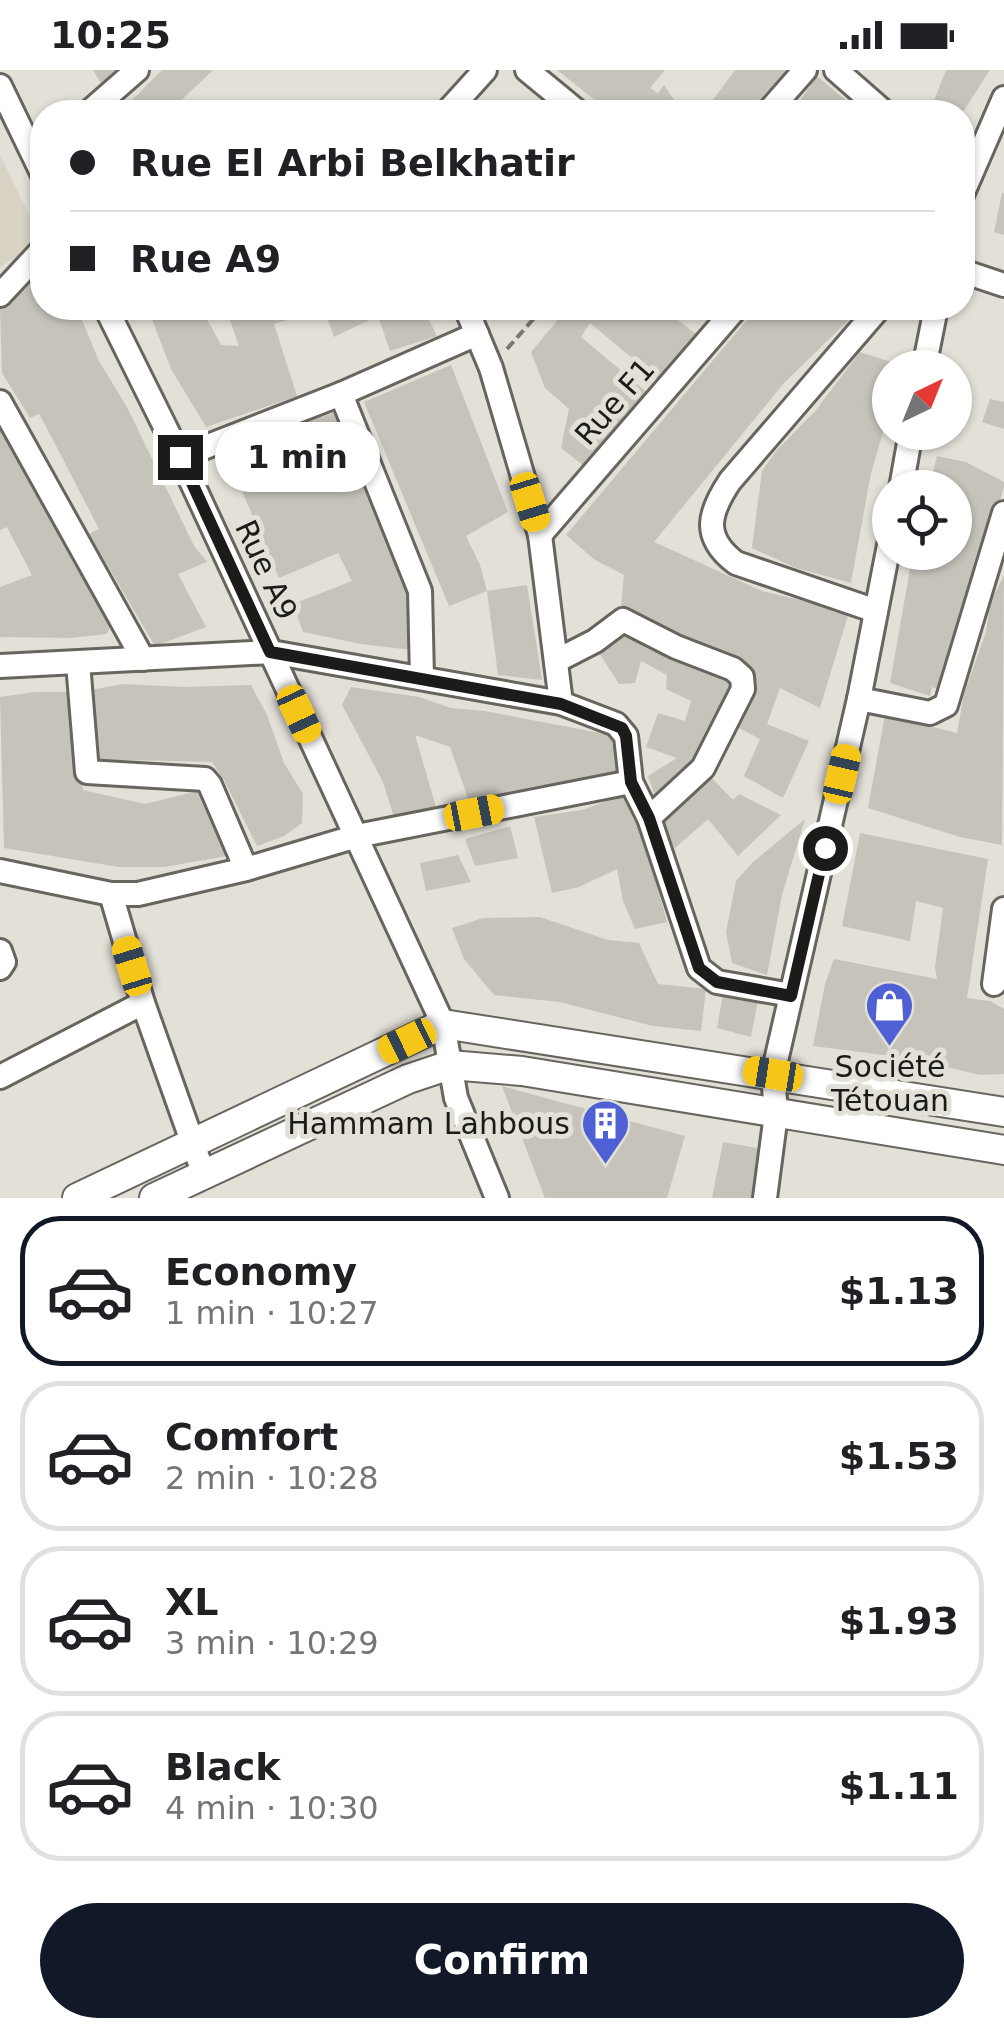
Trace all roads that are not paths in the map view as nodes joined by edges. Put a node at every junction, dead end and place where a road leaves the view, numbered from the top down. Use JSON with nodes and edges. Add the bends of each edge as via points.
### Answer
{"nodes":[{"id":1,"x":137,"y":70,"type":"edge"},
{"id":2,"x":485,"y":70,"type":"edge"},
{"id":3,"x":527,"y":70,"type":"edge"},
{"id":4,"x":805,"y":70,"type":"edge"},
{"id":5,"x":836,"y":70,"type":"edge"},
{"id":6,"x":0,"y":86,"type":"edge"},
{"id":7,"x":1004,"y":98,"type":"edge"},
{"id":8,"x":103,"y":100,"type":"edge"},
{"id":9,"x":458,"y":100,"type":"edge"},
{"id":10,"x":563,"y":100,"type":"edge"},
{"id":11,"x":779,"y":100,"type":"edge"},
{"id":12,"x":870,"y":100,"type":"edge"},
{"id":13,"x":30,"y":143,"type":"edge"},
{"id":14,"x":975,"y":161,"type":"edge"},
{"id":15,"x":30,"y":263,"type":"edge"},
{"id":16,"x":975,"y":275,"type":"edge"},
{"id":17,"x":1004,"y":285,"type":"edge"},
{"id":18,"x":0,"y":295,"type":"edge"},
{"id":19,"x":115,"y":320,"type":"edge"},
{"id":20,"x":471,"y":320,"type":"edge"},
{"id":21,"x":726,"y":320,"type":"edge"},
{"id":22,"x":869,"y":320,"type":"edge"},
{"id":23,"x":934,"y":320,"type":"edge"},
{"id":24,"x":476,"y":334,"type":"junction"},
{"id":25,"x":928,"y":350,"type":"edge"},
{"id":26,"x":341,"y":394,"type":"junction"},
{"id":27,"x":0,"y":402,"type":"edge"},
{"id":28,"x":180,"y":457,"type":"junction"},
{"id":29,"x":1004,"y":513,"type":"edge"},
{"id":30,"x":540,"y":535,"type":"junction"},
{"id":31,"x":884,"y":570,"type":"edge"},
{"id":32,"x":876,"y":612,"type":"junction"},
{"id":33,"x":270,"y":652,"type":"junction"},
{"id":34,"x":143,"y":659,"type":"junction"},
{"id":35,"x":556,"y":661,"type":"junction"},
{"id":36,"x":78,"y":663,"type":"junction"},
{"id":37,"x":0,"y":666,"type":"edge"},
{"id":38,"x":422,"y":678,"type":"junction"},
{"id":39,"x":859,"y":700,"type":"junction"},
{"id":40,"x":561,"y":704,"type":"junction"},
{"id":41,"x":631,"y":782,"type":"junction"},
{"id":42,"x":649,"y":818,"type":"junction"},
{"id":43,"x":357,"y":836,"type":"junction"},
{"id":44,"x":246,"y":869,"type":"junction"},
{"id":45,"x":0,"y":871,"type":"edge"},
{"id":46,"x":111,"y":894,"type":"junction"},
{"id":47,"x":1004,"y":909,"type":"edge"},
{"id":48,"x":0,"y":951,"type":"edge"},
{"id":49,"x":1001,"y":954,"type":"edge"},
{"id":50,"x":0,"y":968,"type":"edge"},
{"id":51,"x":994,"y":984,"type":"dead end"},
{"id":52,"x":791,"y":996,"type":"junction"},
{"id":53,"x":143,"y":1003,"type":"junction"},
{"id":54,"x":442,"y":1024,"type":"junction"},
{"id":55,"x":450,"y":1065,"type":"junction"},
{"id":56,"x":773,"y":1074,"type":"junction"},
{"id":57,"x":0,"y":1077,"type":"edge"},
{"id":58,"x":1004,"y":1112,"type":"edge"},
{"id":59,"x":776,"y":1114,"type":"junction"},
{"id":60,"x":193,"y":1144,"type":"junction"},
{"id":61,"x":1004,"y":1150,"type":"edge"},
{"id":62,"x":165,"y":1157,"type":"junction"},
{"id":63,"x":204,"y":1175,"type":"junction"},
{"id":64,"x":170,"y":1195,"type":"edge"},
{"id":65,"x":76,"y":1198,"type":"edge"},
{"id":66,"x":498,"y":1198,"type":"edge"},
{"id":67,"x":765,"y":1198,"type":"edge"}],
"edges":[{"from":1,"to":8,"type":"street"},
{"from":2,"to":9,"type":"street"},
{"from":3,"to":10,"type":"street"},
{"from":4,"to":11,"type":"street"},
{"from":5,"to":12,"type":"street"},
{"from":6,"to":13,"type":"street"},
{"from":7,"to":14,"type":"street"},
{"from":15,"to":18,"type":"street"},
{"from":16,"to":17,"type":"street"},
{"from":19,"to":28,"type":"street","name":"Rue A9"},
{"from":20,"to":24,"type":"street"},
{"from":21,"to":30,"type":"street","name":"Rue F1"},
{"from":22,"to":32,"type":"street","via":[[730,481],[718,500],[712,536],[736,564]]},
{"from":23,"to":25,"type":"street"},
{"from":24,"to":26,"type":"street"},
{"from":24,"to":30,"type":"street"},
{"from":26,"to":28,"type":"street"},
{"from":26,"to":38,"type":"street","via":[[420,591]]},
{"from":27,"to":34,"type":"street"},
{"from":28,"to":33,"type":"street","name":"Rue A9"},
{"from":29,"to":39,"type":"street","via":[[946,705],[930,713]]},
{"from":30,"to":35,"type":"street"},
{"from":31,"to":32,"type":"street"},
{"from":32,"to":39,"type":"street"},
{"from":33,"to":34,"type":"street"},
{"from":33,"to":38,"type":"street"},
{"from":33,"to":43,"type":"street","name":"Rue A9"},
{"from":34,"to":36,"type":"street"},
{"from":35,"to":40,"type":"street"},
{"from":35,"to":42,"type":"street","via":[[623,620],[742,677],[743,689],[703,768]]},
{"from":36,"to":37,"type":"street"},
{"from":36,"to":44,"type":"street","via":[[87,772],[204,779]]},
{"from":38,"to":40,"type":"street"},
{"from":39,"to":52,"type":"street"},
{"from":40,"to":41,"type":"street","via":[[622,728]]},
{"from":41,"to":42,"type":"street"},
{"from":41,"to":43,"type":"street"},
{"from":42,"to":52,"type":"street","via":[[699,968],[717,982]]},
{"from":43,"to":44,"type":"street"},
{"from":43,"to":54,"type":"street","name":"Rue A9"},
{"from":44,"to":46,"type":"street"},
{"from":45,"to":46,"type":"street"},
{"from":46,"to":53,"type":"street"},
{"from":47,"to":49,"type":"street"},
{"from":48,"to":50,"type":"street"},
{"from":49,"to":51,"type":"street"},
{"from":52,"to":56,"type":"street"},
{"from":53,"to":57,"type":"street"},
{"from":53,"to":60,"type":"street"},
{"from":54,"to":55,"type":"street","name":"Rue A9"},
{"from":54,"to":56,"type":"main road"},
{"from":54,"to":60,"type":"main road"},
{"from":55,"to":59,"type":"main road"},
{"from":55,"to":63,"type":"main road","via":[[384,1089]]},
{"from":55,"to":66,"type":"street","name":"Rue A9","via":[[456,1098]]},
{"from":56,"to":58,"type":"main road"},
{"from":56,"to":59,"type":"street"},
{"from":59,"to":61,"type":"main road"},
{"from":59,"to":67,"type":"street"},
{"from":60,"to":62,"type":"main road"},
{"from":60,"to":63,"type":"street"},
{"from":62,"to":64,"type":"street"},
{"from":62,"to":65,"type":"main road"},
{"from":63,"to":64,"type":"main road"}]}
